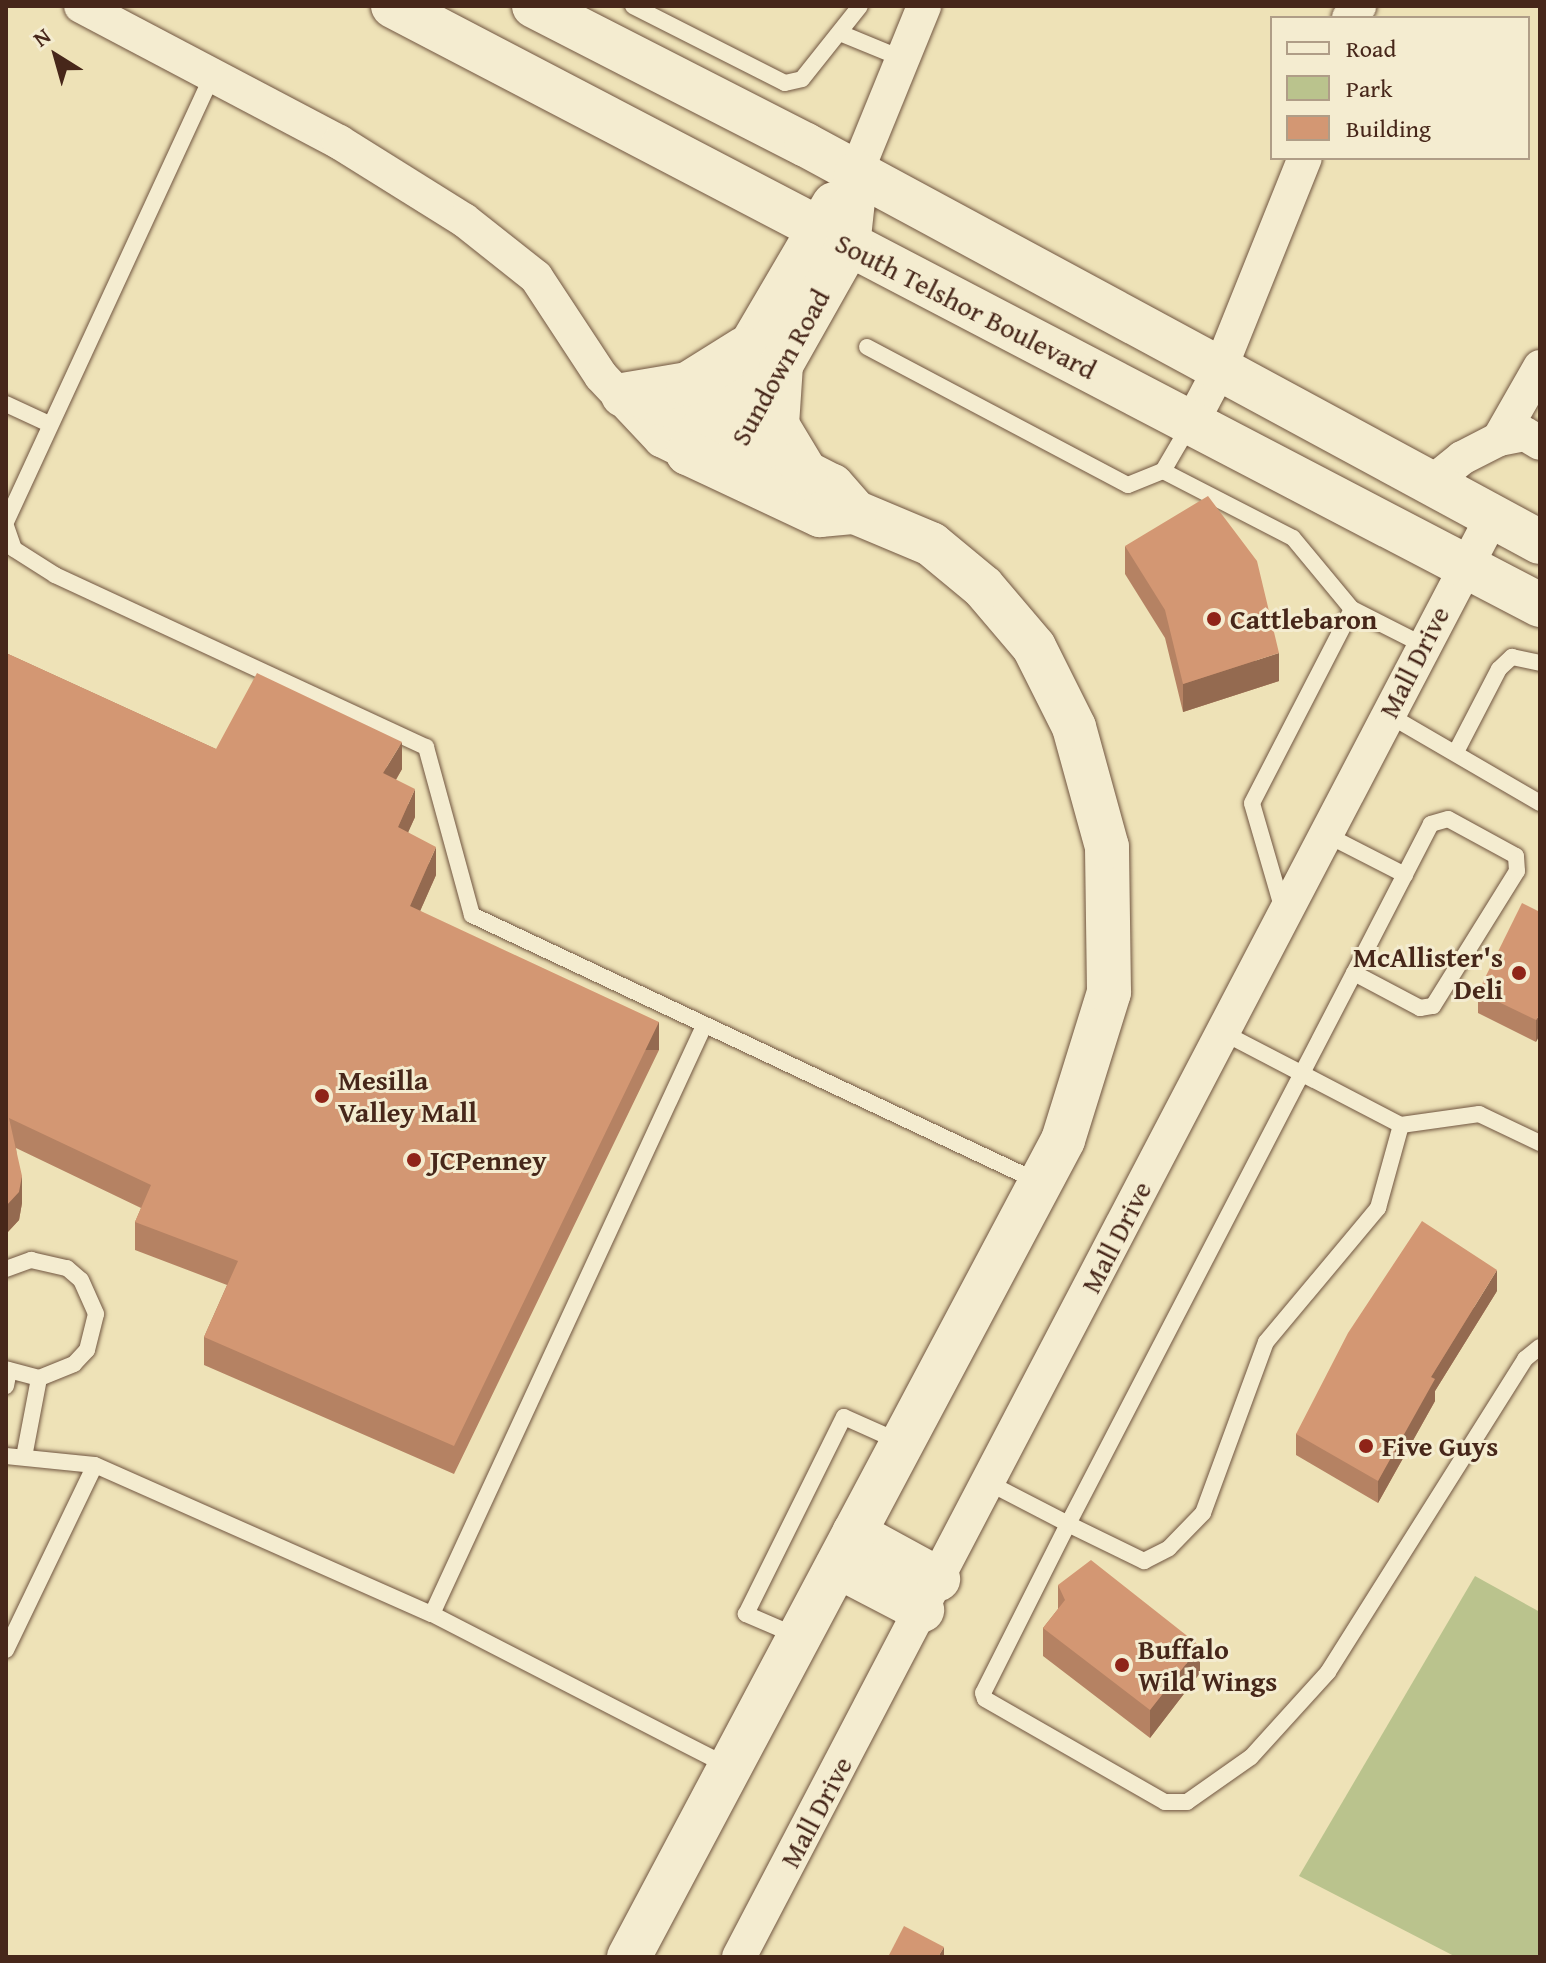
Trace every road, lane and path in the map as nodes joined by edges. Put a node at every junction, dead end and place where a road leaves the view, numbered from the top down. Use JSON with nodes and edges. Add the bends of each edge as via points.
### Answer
{"nodes":[{"id":1,"x":81,"y":6,"type":"edge"},
{"id":2,"x":393,"y":6,"type":"edge"},
{"id":3,"x":534,"y":6,"type":"edge"},
{"id":4,"x":633,"y":6,"type":"edge"},
{"id":5,"x":860,"y":6,"type":"edge"},
{"id":6,"x":924,"y":6,"type":"edge"},
{"id":7,"x":840,"y":33,"type":"junction"},
{"id":8,"x":903,"y":59,"type":"junction"},
{"id":9,"x":212,"y":76,"type":"junction"},
{"id":10,"x":1304,"y":160,"type":"edge"},
{"id":11,"x":856,"y":173,"type":"junction"},
{"id":12,"x":832,"y":237,"type":"junction"},
{"id":13,"x":867,"y":347,"type":"dead end"},
{"id":14,"x":765,"y":356,"type":"junction"},
{"id":15,"x":1540,"y":367,"type":"edge"},
{"id":16,"x":1220,"y":369,"type":"junction"},
{"id":17,"x":623,"y":395,"type":"junction"},
{"id":18,"x":6,"y":404,"type":"edge"},
{"id":19,"x":1192,"y":422,"type":"junction"},
{"id":20,"x":49,"y":424,"type":"junction"},
{"id":21,"x":1499,"y":439,"type":"junction"},
{"id":22,"x":1540,"y":443,"type":"edge"},
{"id":23,"x":714,"y":446,"type":"junction"},
{"id":24,"x":1163,"y":471,"type":"junction"},
{"id":25,"x":806,"y":473,"type":"junction"},
{"id":26,"x":1430,"y":484,"type":"junction"},
{"id":27,"x":855,"y":512,"type":"junction"},
{"id":28,"x":1492,"y":517,"type":"junction"},
{"id":29,"x":6,"y":524,"type":"edge"},
{"id":30,"x":1540,"y":542,"type":"edge"},
{"id":31,"x":1464,"y":565,"type":"junction"},
{"id":32,"x":1540,"y":605,"type":"edge"},
{"id":33,"x":1352,"y":609,"type":"junction"},
{"id":34,"x":1423,"y":645,"type":"junction"},
{"id":35,"x":1540,"y":663,"type":"edge"},
{"id":36,"x":1387,"y":714,"type":"junction"},
{"id":37,"x":1457,"y":750,"type":"junction"},
{"id":38,"x":1538,"y":797,"type":"edge"},
{"id":39,"x":1325,"y":834,"type":"junction"},
{"id":40,"x":1405,"y":875,"type":"junction"},
{"id":41,"x":1284,"y":913,"type":"junction"},
{"id":42,"x":1354,"y":973,"type":"junction"},
{"id":43,"x":704,"y":1026,"type":"junction"},
{"id":44,"x":1222,"y":1032,"type":"junction"},
{"id":45,"x":1302,"y":1074,"type":"junction"},
{"id":46,"x":1401,"y":1125,"type":"junction"},
{"id":47,"x":1540,"y":1143,"type":"edge"},
{"id":48,"x":1040,"y":1183,"type":"junction"},
{"id":49,"x":6,"y":1269,"type":"edge"},
{"id":50,"x":1540,"y":1347,"type":"edge"},
{"id":51,"x":7,"y":1375,"type":"edge"},
{"id":52,"x":39,"y":1378,"type":"junction"},
{"id":53,"x":902,"y":1443,"type":"junction"},
{"id":54,"x":6,"y":1456,"type":"edge"},
{"id":55,"x":24,"y":1457,"type":"junction"},
{"id":56,"x":95,"y":1465,"type":"junction"},
{"id":57,"x":989,"y":1483,"type":"junction"},
{"id":58,"x":1068,"y":1524,"type":"junction"},
{"id":59,"x":846,"y":1549,"type":"junction"},
{"id":60,"x":930,"y":1594,"type":"junction"},
{"id":61,"x":432,"y":1614,"type":"junction"},
{"id":62,"x":799,"y":1637,"type":"junction"},
{"id":63,"x":6,"y":1650,"type":"edge"},
{"id":64,"x":730,"y":1767,"type":"junction"},
{"id":65,"x":629,"y":1957,"type":"edge"},
{"id":66,"x":739,"y":1957,"type":"edge"}],
"edges":[{"from":1,"to":9,"type":"street"},
{"from":2,"to":12,"type":"street","name":"South Telshor Boulevard"},
{"from":3,"to":11,"type":"street","via":[[580,20]]},
{"from":4,"to":7,"type":"lane","via":[[785,83],[802,79]]},
{"from":5,"to":7,"type":"lane"},
{"from":6,"to":8,"type":"street","name":"Sundown Road"},
{"from":7,"to":8,"type":"lane"},
{"from":8,"to":11,"type":"street","name":"Sundown Road"},
{"from":9,"to":17,"type":"street","via":[[339,142],[464,220],[536,277],[567,330],[601,376]]},
{"from":9,"to":20,"type":"lane"},
{"from":10,"to":16,"type":"street"},
{"from":11,"to":12,"type":"street","name":"Sundown Road"},
{"from":11,"to":16,"type":"street"},
{"from":12,"to":14,"type":"street","name":"Sundown Road"},
{"from":12,"to":19,"type":"street","name":"South Telshor Boulevard"},
{"from":13,"to":24,"type":"lane","via":[[1128,485]]},
{"from":14,"to":17,"type":"street","via":[[688,384]]},
{"from":14,"to":23,"type":"street","name":"Sundown Road"},
{"from":14,"to":25,"type":"street","via":[[777,425]]},
{"from":15,"to":21,"type":"street"},
{"from":16,"to":19,"type":"street"},
{"from":16,"to":26,"type":"street"},
{"from":17,"to":23,"type":"street"},
{"from":18,"to":20,"type":"lane"},
{"from":19,"to":24,"type":"lane"},
{"from":19,"to":31,"type":"street","name":"South Telshor Boulevard"},
{"from":20,"to":29,"type":"lane"},
{"from":21,"to":22,"type":"street","via":[[1525,434]]},
{"from":21,"to":26,"type":"street","via":[[1462,458]]},
{"from":23,"to":25,"type":"street"},
{"from":23,"to":27,"type":"street","via":[[820,515]]},
{"from":24,"to":33,"type":"lane","via":[[1293,538]]},
{"from":25,"to":27,"type":"street","via":[[832,486]]},
{"from":26,"to":28,"type":"street"},
{"from":27,"to":48,"type":"street","via":[[931,544],[983,587],[1034,647],[1074,727],[1099,817],[1107,847],[1109,992],[1063,1140]]},
{"from":28,"to":30,"type":"street"},
{"from":28,"to":31,"type":"street","name":"Mall Drive"},
{"from":29,"to":43,"type":"lane","via":[[14,549],[55,575],[426,747],[472,915]]},
{"from":31,"to":32,"type":"street","name":"South Telshor Boulevard"},
{"from":31,"to":34,"type":"street","name":"Mall Drive"},
{"from":33,"to":34,"type":"lane"},
{"from":33,"to":41,"type":"lane","via":[[1252,803]]},
{"from":34,"to":36,"type":"street","name":"Mall Drive"},
{"from":35,"to":37,"type":"lane","via":[[1512,657],[1499,669]]},
{"from":36,"to":37,"type":"lane"},
{"from":36,"to":39,"type":"street","name":"Mall Drive"},
{"from":37,"to":38,"type":"lane","via":[[1472,768]]},
{"from":39,"to":40,"type":"lane"},
{"from":39,"to":41,"type":"street","name":"Mall Drive"},
{"from":40,"to":42,"type":"lane"},
{"from":40,"to":42,"type":"lane","via":[[1438,819],[1448,819],[1516,856],[1520,864],[1433,1006],[1420,1008]]},
{"from":41,"to":44,"type":"street","name":"Mall Drive"},
{"from":42,"to":45,"type":"lane"},
{"from":43,"to":48,"type":"lane"},
{"from":43,"to":61,"type":"lane"},
{"from":44,"to":45,"type":"lane"},
{"from":44,"to":57,"type":"street","name":"Mall Drive"},
{"from":45,"to":46,"type":"lane"},
{"from":45,"to":58,"type":"lane"},
{"from":46,"to":47,"type":"lane","via":[[1479,1114]]},
{"from":46,"to":58,"type":"lane","via":[[1378,1208],[1266,1342],[1203,1513],[1169,1548],[1144,1561]]},
{"from":48,"to":53,"type":"street"},
{"from":49,"to":52,"type":"lane","via":[[31,1260],[49,1261],[67,1268],[91,1296],[96,1314],[87,1350],[58,1374]]},
{"from":50,"to":58,"type":"lane","via":[[1525,1359],[1328,1672],[1251,1757],[1187,1802],[1165,1802],[985,1699],[983,1693]]},
{"from":51,"to":52,"type":"lane"},
{"from":52,"to":55,"type":"lane"},
{"from":53,"to":59,"type":"street"},
{"from":53,"to":62,"type":"lane","via":[[844,1417],[746,1614]]},
{"from":54,"to":55,"type":"lane"},
{"from":55,"to":56,"type":"lane"},
{"from":56,"to":61,"type":"lane"},
{"from":56,"to":63,"type":"lane"},
{"from":57,"to":58,"type":"lane"},
{"from":57,"to":60,"type":"street","name":"Mall Drive"},
{"from":59,"to":60,"type":"street"},
{"from":59,"to":62,"type":"street"},
{"from":60,"to":66,"type":"street","name":"Mall Drive"},
{"from":61,"to":64,"type":"lane"},
{"from":62,"to":64,"type":"street"},
{"from":64,"to":65,"type":"street"}]}
